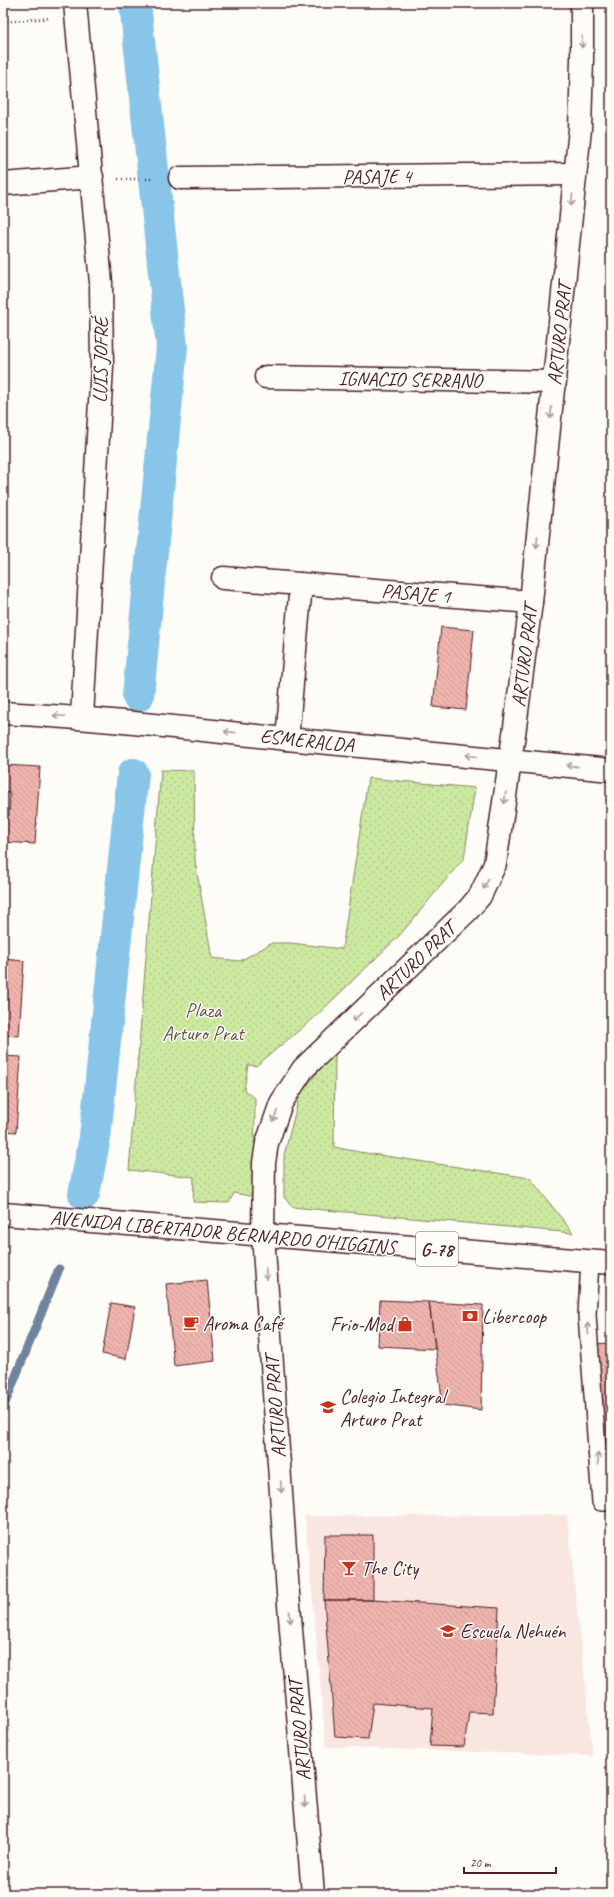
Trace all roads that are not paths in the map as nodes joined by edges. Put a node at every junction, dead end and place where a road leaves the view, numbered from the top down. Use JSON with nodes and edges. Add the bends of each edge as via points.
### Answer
{"nodes":[{"id":1,"x":582,"y":3,"type":"edge"},
{"id":2,"x":76,"y":10,"type":"edge"},
{"id":3,"x":574,"y":174,"type":"junction"},
{"id":4,"x":92,"y":177,"type":"junction"},
{"id":5,"x":180,"y":178,"type":"dead end"},
{"id":6,"x":3,"y":184,"type":"edge"},
{"id":7,"x":266,"y":377,"type":"dead end"},
{"id":8,"x":555,"y":382,"type":"junction"},
{"id":9,"x":223,"y":578,"type":"dead end"},
{"id":10,"x":301,"y":584,"type":"junction"},
{"id":11,"x":531,"y":602,"type":"junction"},
{"id":12,"x":3,"y":713,"type":"edge"},
{"id":13,"x":82,"y":717,"type":"junction"},
{"id":14,"x":287,"y":739,"type":"junction"},
{"id":15,"x":510,"y":759,"type":"junction"},
{"id":16,"x":611,"y":770,"type":"edge"},
{"id":17,"x":3,"y":1214,"type":"edge"},
{"id":18,"x":263,"y":1235,"type":"junction"},
{"id":19,"x":601,"y":1262,"type":"edge"},
{"id":20,"x":611,"y":1502,"type":"edge"},
{"id":21,"x":313,"y":1894,"type":"edge"}],
"edges":[{"from":1,"to":3,"type":"street","name":"ARTURO PRAT","one_way":true,"via":[[581,100]]},
{"from":2,"to":4,"type":"street","name":"LUIS JOFRÉ"},
{"from":3,"to":5,"type":"street","name":"PASAJE 4"},
{"from":3,"to":8,"type":"street","name":"ARTURO PRAT","one_way":true},
{"from":4,"to":6,"type":"street"},
{"from":4,"to":13,"type":"street","name":"LUIS JOFRÉ","via":[[101,283],[102,367]]},
{"from":7,"to":8,"type":"street","name":"IGNACIO SERRANO"},
{"from":8,"to":11,"type":"street","name":"ARTURO PRAT","one_way":true},
{"from":9,"to":10,"type":"street","name":"PASAJE 1"},
{"from":10,"to":11,"type":"street","name":"PASAJE 1"},
{"from":10,"to":14,"type":"street"},
{"from":11,"to":15,"type":"street","name":"ARTURO PRAT"},
{"from":13,"to":12,"type":"street","name":"ESMERALDA","one_way":true},
{"from":14,"to":13,"type":"street","name":"ESMERALDA","one_way":true},
{"from":15,"to":14,"type":"street","name":"ESMERALDA","one_way":true},
{"from":16,"to":15,"type":"street","name":"ESMERALDA","one_way":true},
{"from":15,"to":18,"type":"street","name":"ARTURO PRAT","one_way":true,"via":[[495,864],[480,896],[303,1069],[281,1103],[271,1129],[264,1163]]},
{"from":17,"to":18,"type":"street","name":"AVENIDA LIBERTADOR BERNARDO O'HIGGINS","number":"G-78"},
{"from":18,"to":19,"type":"street","name":"AVENIDA LIBERTADOR BERNARDO O'HIGGINS","number":"G-78"},
{"from":18,"to":21,"type":"street","name":"ARTURO PRAT","one_way":true,"via":[[288,1593]]},
{"from":20,"to":19,"type":"lane","one_way":true,"via":[[601,1502],[587,1315]]}]}
